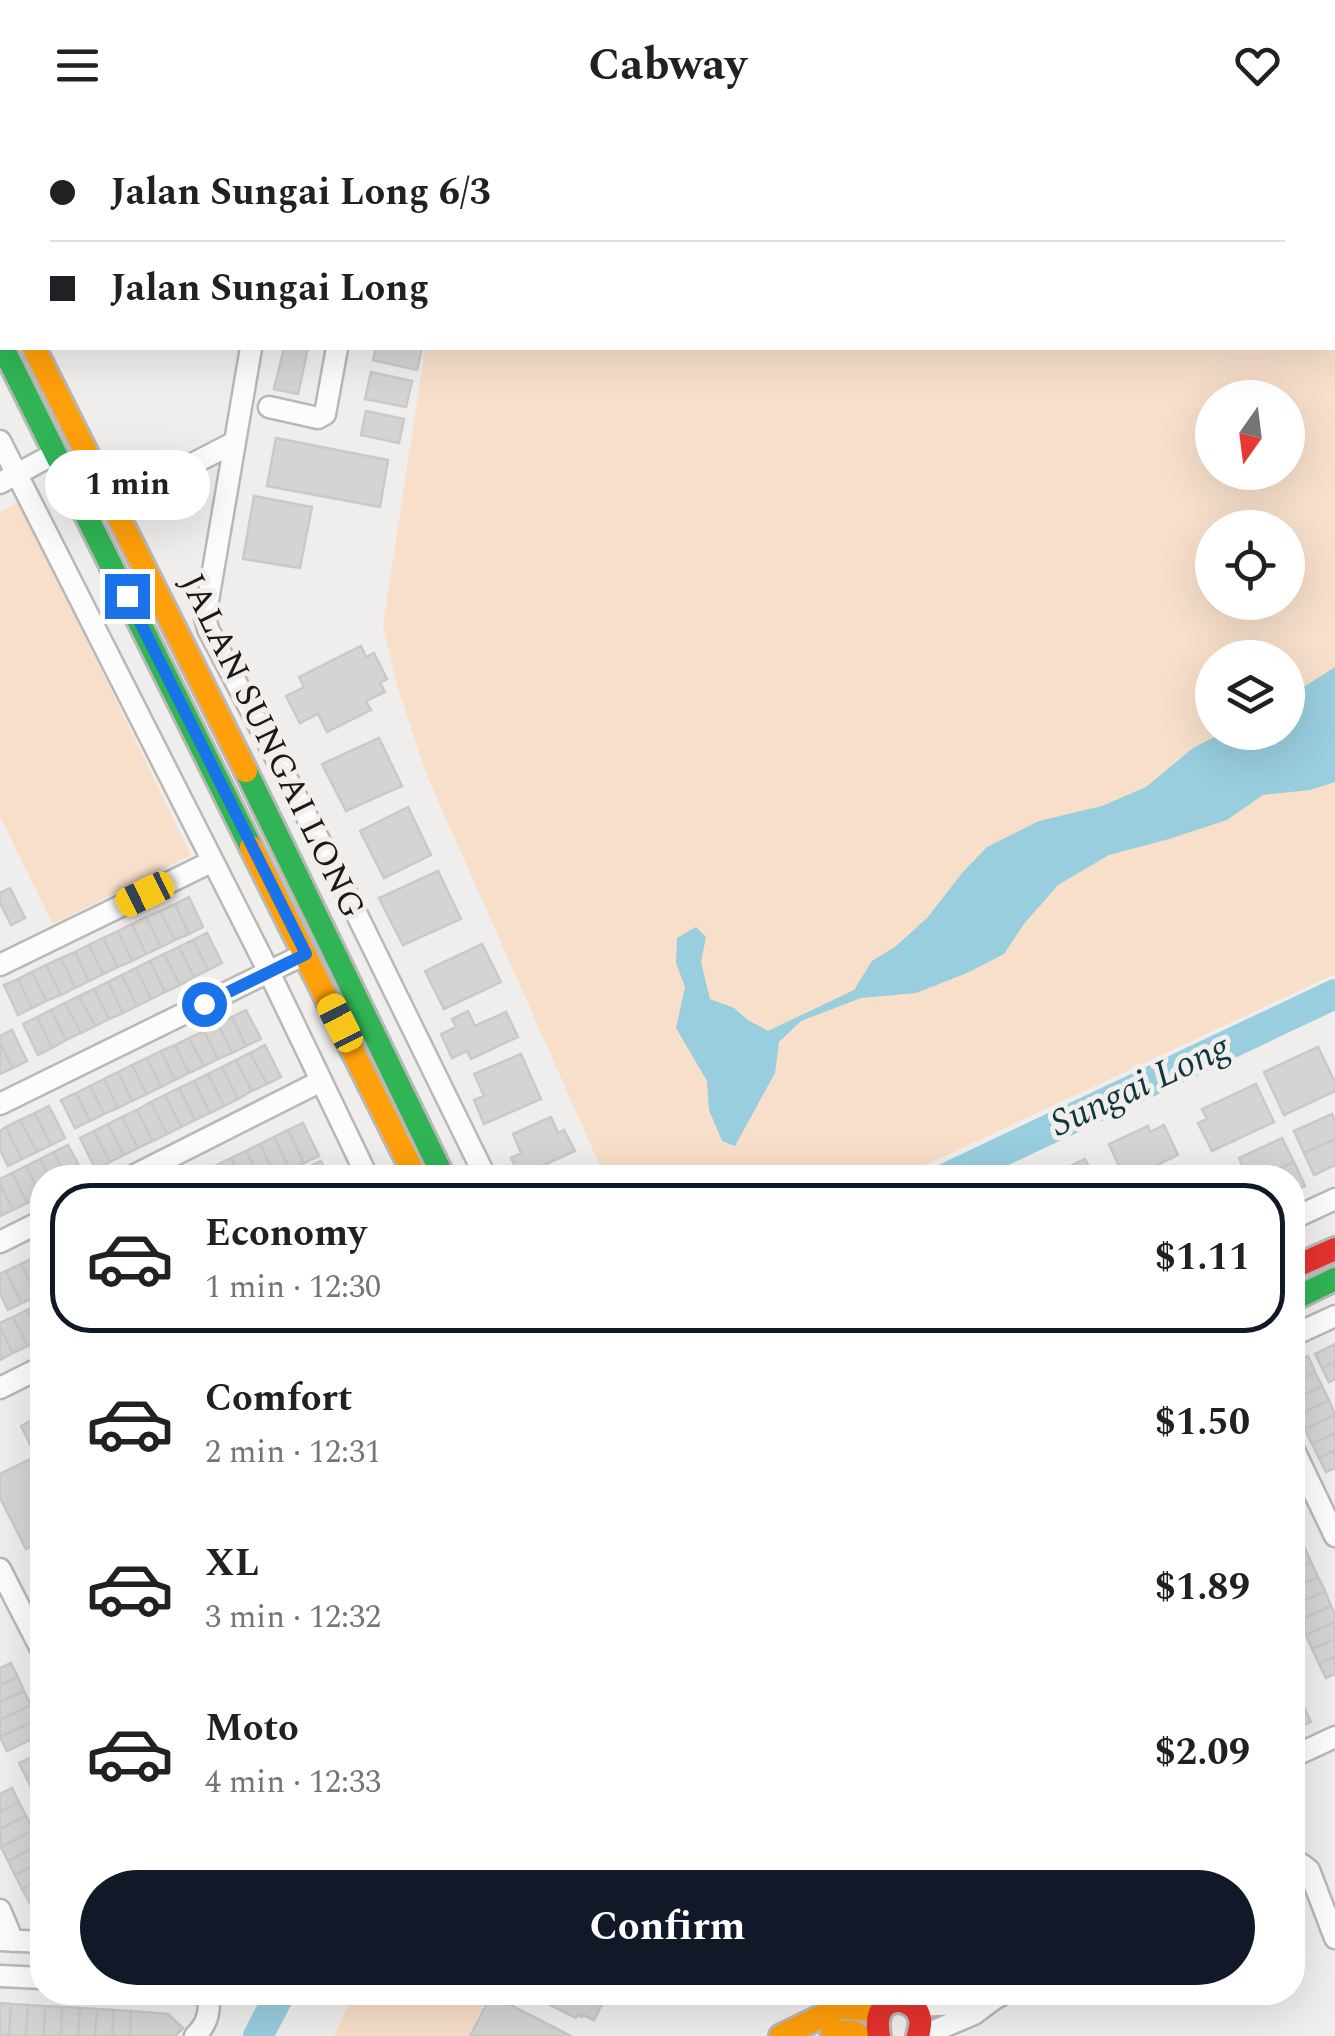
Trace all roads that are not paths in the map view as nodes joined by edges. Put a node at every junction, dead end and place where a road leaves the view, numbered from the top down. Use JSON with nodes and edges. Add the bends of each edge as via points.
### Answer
{"nodes":[{"id":1,"x":4,"y":350,"type":"edge"},
{"id":2,"x":35,"y":350,"type":"edge"},
{"id":3,"x":251,"y":350,"type":"edge"},
{"id":4,"x":338,"y":350,"type":"edge"},
{"id":5,"x":269,"y":407,"type":"dead end"},
{"id":6,"x":0,"y":441,"type":"edge"},
{"id":7,"x":233,"y":444,"type":"junction"},
{"id":8,"x":56,"y":453,"type":"junction"},
{"id":9,"x":8,"y":479,"type":"edge"},
{"id":10,"x":113,"y":505,"type":"junction"},
{"id":11,"x":211,"y":862,"type":"junction"},
{"id":12,"x":306,"y":954,"type":"junction"},
{"id":13,"x":0,"y":965,"type":"edge"},
{"id":14,"x":269,"y":972,"type":"junction"},
{"id":15,"x":321,"y":1082,"type":"junction"},
{"id":16,"x":0,"y":1104,"type":"edge"},
{"id":17,"x":155,"y":1165,"type":"edge"},
{"id":18,"x":362,"y":1165,"type":"edge"},
{"id":19,"x":410,"y":1165,"type":"edge"},
{"id":20,"x":438,"y":1165,"type":"edge"},
{"id":21,"x":480,"y":1165,"type":"edge"},
{"id":22,"x":1335,"y":1199,"type":"edge"},
{"id":23,"x":1305,"y":1213,"type":"edge"},
{"id":24,"x":30,"y":1226,"type":"edge"},
{"id":25,"x":0,"y":1242,"type":"edge"},
{"id":26,"x":1335,"y":1249,"type":"edge"},
{"id":27,"x":1305,"y":1262,"type":"edge"},
{"id":28,"x":1335,"y":1279,"type":"edge"},
{"id":29,"x":1305,"y":1294,"type":"edge"},
{"id":30,"x":1335,"y":1316,"type":"edge"},
{"id":31,"x":1305,"y":1330,"type":"edge"},
{"id":32,"x":30,"y":1373,"type":"edge"},
{"id":33,"x":0,"y":1388,"type":"edge"},
{"id":34,"x":1305,"y":1473,"type":"edge"},
{"id":35,"x":1335,"y":1536,"type":"edge"},
{"id":36,"x":0,"y":1569,"type":"edge"},
{"id":37,"x":30,"y":1628,"type":"edge"},
{"id":38,"x":1335,"y":1736,"type":"edge"},
{"id":39,"x":1305,"y":1751,"type":"edge"},
{"id":40,"x":1305,"y":1867,"type":"edge"},
{"id":41,"x":0,"y":1910,"type":"edge"},
{"id":42,"x":1335,"y":1938,"type":"edge"},
{"id":43,"x":7,"y":1940,"type":"edge"},
{"id":44,"x":0,"y":1976,"type":"edge"},
{"id":45,"x":30,"y":1977,"type":"edge"},
{"id":46,"x":206,"y":2005,"type":"edge"},
{"id":47,"x":954,"y":2005,"type":"edge"},
{"id":48,"x":987,"y":2005,"type":"edge"},
{"id":49,"x":886,"y":2012,"type":"edge"},
{"id":50,"x":827,"y":2034,"type":"edge"},
{"id":51,"x":195,"y":2036,"type":"edge"},
{"id":52,"x":780,"y":2036,"type":"edge"},
{"id":53,"x":920,"y":2036,"type":"edge"}],
"edges":[{"from":1,"to":8,"type":"street","name":"JALAN SUNGAI LONG"},
{"from":2,"to":10,"type":"street","name":"JALAN SUNGAI LONG"},
{"from":3,"to":7,"type":"street"},
{"from":4,"to":5,"type":"street","via":[[325,414]]},
{"from":6,"to":9,"type":"street"},
{"from":7,"to":10,"type":"street"},
{"from":7,"to":21,"type":"street","via":[[208,629]]},
{"from":8,"to":9,"type":"street"},
{"from":8,"to":12,"type":"street","name":"JALAN SUNGAI LONG"},
{"from":9,"to":11,"type":"street"},
{"from":10,"to":20,"type":"street","name":"JALAN SUNGAI LONG"},
{"from":11,"to":13,"type":"street"},
{"from":11,"to":14,"type":"street"},
{"from":12,"to":14,"type":"street"},
{"from":12,"to":19,"type":"street","name":"JALAN SUNGAI LONG"},
{"from":14,"to":15,"type":"street"},
{"from":14,"to":16,"type":"street"},
{"from":15,"to":17,"type":"street"},
{"from":15,"to":18,"type":"street"},
{"from":22,"to":23,"type":"street"},
{"from":24,"to":25,"type":"street"},
{"from":26,"to":27,"type":"street"},
{"from":28,"to":29,"type":"street"},
{"from":30,"to":31,"type":"street"},
{"from":32,"to":33,"type":"street"},
{"from":34,"to":35,"type":"street"},
{"from":36,"to":37,"type":"street"},
{"from":38,"to":39,"type":"street"},
{"from":40,"to":42,"type":"street"},
{"from":41,"to":43,"type":"street"},
{"from":44,"to":45,"type":"street"},
{"from":46,"to":51,"type":"street","via":[[209,2015]]},
{"from":47,"to":49,"type":"street"},
{"from":48,"to":53,"type":"street"},
{"from":49,"to":50,"type":"street"},
{"from":49,"to":52,"type":"street","via":[[841,2007]]},
{"from":49,"to":53,"type":"street","via":[[921,2018]]}]}
